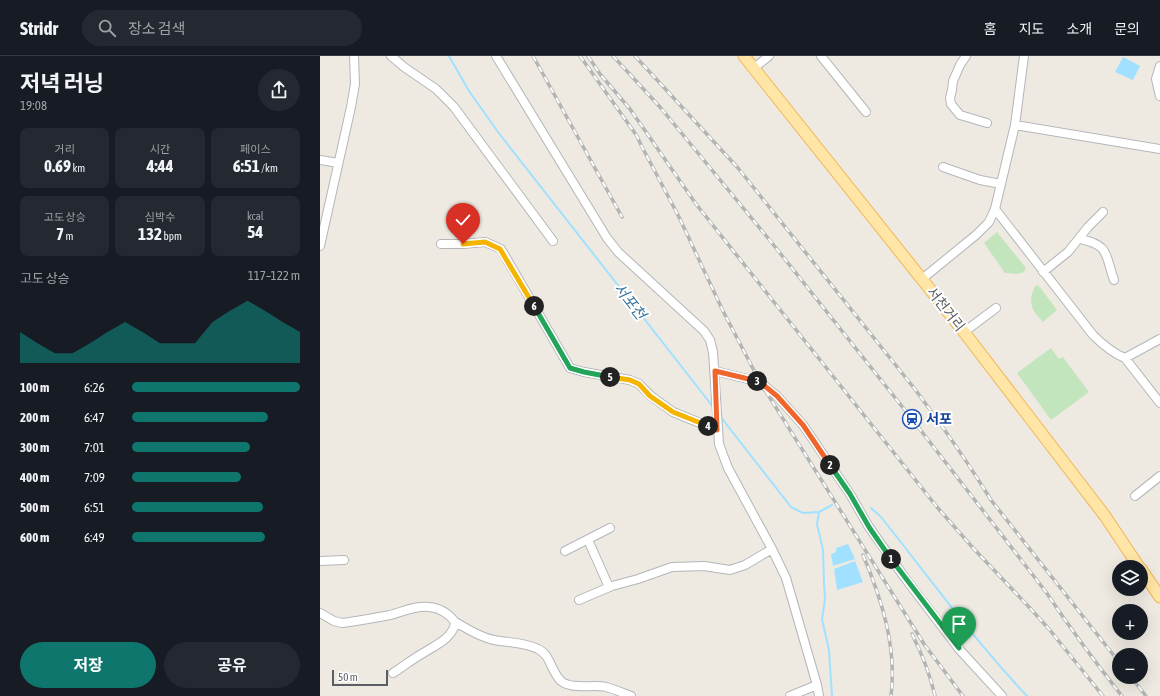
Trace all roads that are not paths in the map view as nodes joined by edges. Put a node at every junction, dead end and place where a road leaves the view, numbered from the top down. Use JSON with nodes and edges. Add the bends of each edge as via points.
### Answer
{"nodes":[{"id":1,"x":354,"y":56,"type":"edge"},
{"id":2,"x":391,"y":56,"type":"edge"},
{"id":3,"x":496,"y":56,"type":"edge"},
{"id":4,"x":744,"y":56,"type":"edge"},
{"id":5,"x":769,"y":56,"type":"edge"},
{"id":6,"x":821,"y":56,"type":"edge"},
{"id":7,"x":966,"y":56,"type":"edge"},
{"id":8,"x":1024,"y":56,"type":"edge"},
{"id":9,"x":1160,"y":66,"type":"edge"},
{"id":10,"x":754,"y":68,"type":"junction"},
{"id":11,"x":1160,"y":96,"type":"edge"},
{"id":12,"x":866,"y":112,"type":"dead end"},
{"id":13,"x":987,"y":124,"type":"dead end"},
{"id":14,"x":1014,"y":125,"type":"junction"},
{"id":15,"x":1160,"y":149,"type":"edge"},
{"id":16,"x":320,"y":160,"type":"edge"},
{"id":17,"x":338,"y":163,"type":"junction"},
{"id":18,"x":943,"y":167,"type":"dead end"},
{"id":19,"x":1001,"y":184,"type":"junction"},
{"id":20,"x":995,"y":209,"type":"junction"},
{"id":21,"x":1103,"y":212,"type":"dead end"},
{"id":22,"x":1080,"y":239,"type":"junction"},
{"id":23,"x":553,"y":241,"type":"dead end"},
{"id":24,"x":441,"y":244,"type":"dead end"},
{"id":25,"x":320,"y":246,"type":"edge"},
{"id":26,"x":1043,"y":272,"type":"junction"},
{"id":27,"x":922,"y":279,"type":"junction"},
{"id":28,"x":1114,"y":280,"type":"dead end"},
{"id":29,"x":996,"y":308,"type":"dead end"},
{"id":30,"x":964,"y":332,"type":"junction"},
{"id":31,"x":1160,"y":339,"type":"edge"},
{"id":32,"x":1125,"y":358,"type":"junction"},
{"id":33,"x":715,"y":371,"type":"junction"},
{"id":34,"x":1160,"y":402,"type":"edge"},
{"id":35,"x":717,"y":426,"type":"junction"},
{"id":36,"x":1160,"y":476,"type":"edge"},
{"id":37,"x":1135,"y":496,"type":"dead end"},
{"id":38,"x":610,"y":528,"type":"dead end"},
{"id":39,"x":588,"y":540,"type":"junction"},
{"id":40,"x":772,"y":549,"type":"junction"},
{"id":41,"x":566,"y":551,"type":"dead end"},
{"id":42,"x":344,"y":560,"type":"dead end"},
{"id":43,"x":1135,"y":560,"type":"edge"},
{"id":44,"x":320,"y":561,"type":"edge"},
{"id":45,"x":1148,"y":580,"type":"edge"},
{"id":46,"x":609,"y":587,"type":"junction"},
{"id":47,"x":1160,"y":597,"type":"edge"},
{"id":48,"x":579,"y":600,"type":"dead end"},
{"id":49,"x":320,"y":613,"type":"edge"},
{"id":50,"x":455,"y":622,"type":"junction"},
{"id":51,"x":393,"y":673,"type":"dead end"},
{"id":52,"x":817,"y":685,"type":"junction"},
{"id":53,"x":632,"y":696,"type":"edge"},
{"id":54,"x":790,"y":696,"type":"edge"},
{"id":55,"x":819,"y":696,"type":"edge"},
{"id":56,"x":1002,"y":696,"type":"edge"}],
"edges":[{"from":1,"to":17,"type":"street","via":[[355,84]]},
{"from":2,"to":23,"type":"street","via":[[436,89],[454,107]]},
{"from":3,"to":33,"type":"street","via":[[610,243],[627,262],[704,331],[714,352]]},
{"from":4,"to":10,"type":"main road","name":"서천거리"},
{"from":5,"to":10,"type":"street"},
{"from":6,"to":12,"type":"street"},
{"from":7,"to":13,"type":"street","via":[[953,81],[951,104],[960,115]]},
{"from":8,"to":14,"type":"street"},
{"from":9,"to":11,"type":"street","via":[[1156,79]]},
{"from":10,"to":27,"type":"main road","name":"서천거리"},
{"from":14,"to":15,"type":"street"},
{"from":14,"to":19,"type":"street"},
{"from":16,"to":17,"type":"street"},
{"from":17,"to":25,"type":"street"},
{"from":18,"to":19,"type":"street","via":[[980,180]]},
{"from":19,"to":20,"type":"street"},
{"from":20,"to":26,"type":"street"},
{"from":20,"to":27,"type":"street","via":[[989,222],[976,235]]},
{"from":21,"to":22,"type":"street"},
{"from":22,"to":26,"type":"street"},
{"from":22,"to":28,"type":"street","via":[[1092,241],[1106,253]]},
{"from":24,"to":35,"type":"street","via":[[485,242],[500,249],[570,368],[630,380],[639,384],[650,396],[673,412]]},
{"from":26,"to":32,"type":"street","via":[[1093,335],[1105,347]]},
{"from":27,"to":30,"type":"main road","name":"서천거리"},
{"from":29,"to":30,"type":"street"},
{"from":30,"to":43,"type":"main road","name":"서천거리","via":[[1105,516]]},
{"from":31,"to":32,"type":"street"},
{"from":32,"to":34,"type":"street"},
{"from":33,"to":35,"type":"street"},
{"from":33,"to":56,"type":"street","via":[[760,382],[777,396],[803,425],[905,578],[959,648]]},
{"from":35,"to":40,"type":"street","via":[[718,444],[728,468]]},
{"from":36,"to":37,"type":"street"},
{"from":38,"to":39,"type":"street"},
{"from":39,"to":41,"type":"street"},
{"from":39,"to":46,"type":"street"},
{"from":40,"to":46,"type":"street","via":[[745,565],[730,570],[704,566],[672,567]]},
{"from":40,"to":52,"type":"street","via":[[786,578]]},
{"from":42,"to":44,"type":"street"},
{"from":45,"to":47,"type":"main road","name":"서천거리"},
{"from":46,"to":48,"type":"street"},
{"from":49,"to":50,"type":"street","via":[[342,623],[429,607],[450,615]]},
{"from":50,"to":51,"type":"street","via":[[451,633],[438,644]]},
{"from":50,"to":53,"type":"street","via":[[477,635],[528,645],[540,650],[561,681],[568,684],[605,687]]},
{"from":52,"to":54,"type":"street"},
{"from":52,"to":55,"type":"street"}]}
